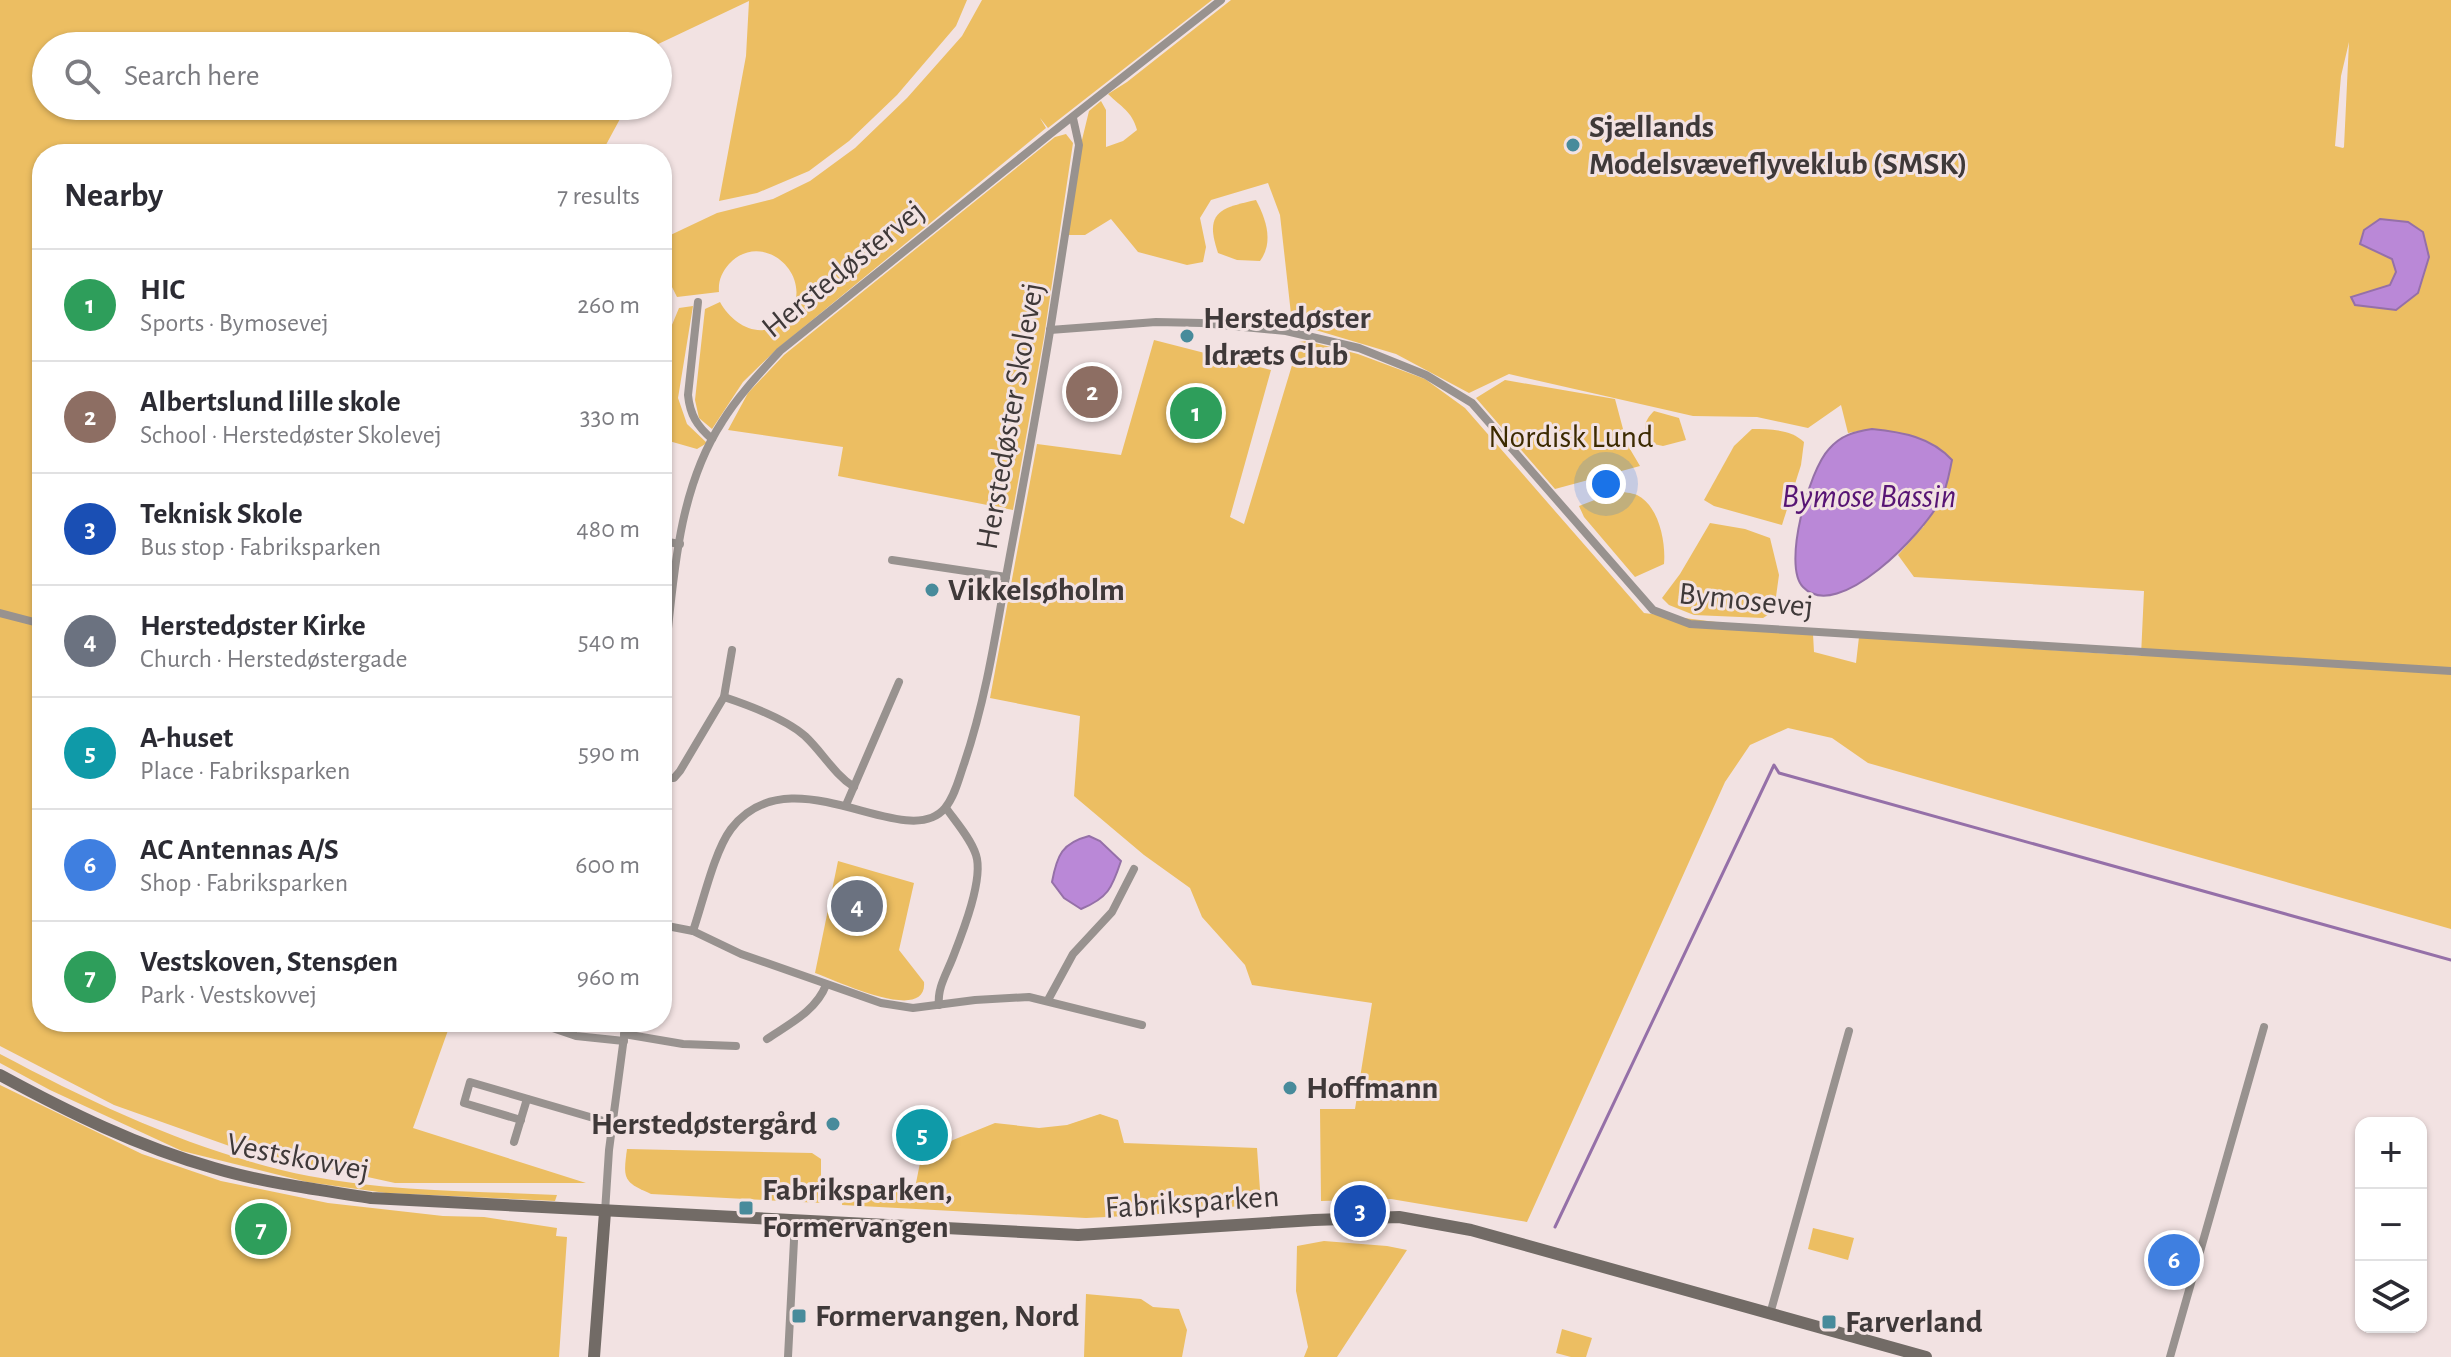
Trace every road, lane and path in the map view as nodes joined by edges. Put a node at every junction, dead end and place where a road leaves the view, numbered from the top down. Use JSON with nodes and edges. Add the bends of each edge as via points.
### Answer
{"nodes":[{"id":1,"x":1221,"y":0,"type":"edge"},
{"id":2,"x":1073,"y":118,"type":"junction"},
{"id":3,"x":698,"y":302,"type":"dead end"},
{"id":4,"x":1050,"y":330,"type":"junction"},
{"id":5,"x":712,"y":439,"type":"junction"},
{"id":6,"x":672,"y":543,"type":"edge"},
{"id":7,"x":680,"y":544,"type":"junction"},
{"id":8,"x":892,"y":560,"type":"dead end"},
{"id":9,"x":1006,"y":577,"type":"junction"},
{"id":10,"x":672,"y":606,"type":"edge"},
{"id":11,"x":0,"y":613,"type":"edge"},
{"id":12,"x":32,"y":621,"type":"edge"},
{"id":13,"x":732,"y":650,"type":"dead end"},
{"id":14,"x":2451,"y":671,"type":"edge"},
{"id":15,"x":899,"y":682,"type":"dead end"},
{"id":16,"x":724,"y":697,"type":"junction"},
{"id":17,"x":672,"y":778,"type":"edge"},
{"id":18,"x":854,"y":787,"type":"junction"},
{"id":19,"x":846,"y":805,"type":"junction"},
{"id":20,"x":946,"y":808,"type":"junction"},
{"id":21,"x":1134,"y":869,"type":"dead end"},
{"id":22,"x":672,"y":927,"type":"edge"},
{"id":23,"x":693,"y":931,"type":"junction"},
{"id":24,"x":826,"y":985,"type":"junction"},
{"id":25,"x":1048,"y":1000,"type":"junction"},
{"id":26,"x":939,"y":1005,"type":"junction"},
{"id":27,"x":1142,"y":1025,"type":"dead end"},
{"id":28,"x":2264,"y":1027,"type":"dead end"},
{"id":29,"x":1849,"y":1031,"type":"dead end"},
{"id":30,"x":564,"y":1032,"type":"edge"},
{"id":31,"x":625,"y":1032,"type":"edge"},
{"id":32,"x":624,"y":1038,"type":"junction"},
{"id":33,"x":767,"y":1039,"type":"dead end"},
{"id":34,"x":736,"y":1046,"type":"dead end"},
{"id":35,"x":0,"y":1075,"type":"edge"},
{"id":36,"x":527,"y":1099,"type":"junction"},
{"id":37,"x":521,"y":1120,"type":"junction"},
{"id":38,"x":614,"y":1124,"type":"junction"},
{"id":39,"x":514,"y":1142,"type":"dead end"},
{"id":40,"x":605,"y":1212,"type":"junction"},
{"id":41,"x":795,"y":1221,"type":"junction"},
{"id":42,"x":1770,"y":1314,"type":"junction"},
{"id":43,"x":594,"y":1357,"type":"edge"},
{"id":44,"x":788,"y":1357,"type":"edge"},
{"id":45,"x":1926,"y":1357,"type":"edge"},
{"id":46,"x":2170,"y":1357,"type":"edge"}],
"edges":[{"from":1,"to":2,"type":"street","name":"Herstedøstervej"},
{"from":2,"to":4,"type":"street","name":"Herstedøster Skolevej","via":[[1079,145]]},
{"from":2,"to":5,"type":"street","name":"Herstedøstervej","via":[[780,351],[746,388]]},
{"from":3,"to":5,"type":"street","via":[[689,409]]},
{"from":4,"to":9,"type":"street","name":"Herstedøster Skolevej"},
{"from":4,"to":14,"type":"street","name":"Bymosevej","via":[[1156,322],[1286,331],[1359,348],[1426,375],[1472,403],[1653,610],[1690,624]]},
{"from":5,"to":7,"type":"street","name":"Herstedøstervej","via":[[688,504]]},
{"from":6,"to":7,"type":"street"},
{"from":7,"to":10,"type":"street","name":"Herstedøstervej"},
{"from":8,"to":9,"type":"street"},
{"from":9,"to":20,"type":"street","name":"Herstedøster Skolevej","via":[[976,727]]},
{"from":11,"to":12,"type":"street"},
{"from":13,"to":16,"type":"street"},
{"from":15,"to":18,"type":"street"},
{"from":16,"to":17,"type":"street"},
{"from":16,"to":18,"type":"street","via":[[804,735]]},
{"from":18,"to":19,"type":"street"},
{"from":19,"to":20,"type":"street","via":[[916,821]]},
{"from":19,"to":23,"type":"street","via":[[783,799],[767,802],[740,819],[722,845]]},
{"from":20,"to":26,"type":"street","via":[[976,853],[978,865]]},
{"from":21,"to":25,"type":"street","via":[[1112,912],[1073,954]]},
{"from":22,"to":23,"type":"street"},
{"from":23,"to":24,"type":"street"},
{"from":24,"to":26,"type":"street","via":[[881,1003]]},
{"from":24,"to":33,"type":"street","via":[[814,1006]]},
{"from":25,"to":26,"type":"street","via":[[1007,997]]},
{"from":25,"to":27,"type":"street"},
{"from":28,"to":46,"type":"street"},
{"from":29,"to":42,"type":"street"},
{"from":30,"to":32,"type":"street"},
{"from":31,"to":32,"type":"street"},
{"from":32,"to":34,"type":"street"},
{"from":32,"to":38,"type":"street"},
{"from":35,"to":40,"type":"street","name":"Vestskovvej","via":[[155,1148],[272,1182],[371,1198]]},
{"from":36,"to":37,"type":"street"},
{"from":36,"to":37,"type":"street","via":[[470,1082],[464,1103]]},
{"from":36,"to":38,"type":"street"},
{"from":37,"to":39,"type":"street"},
{"from":38,"to":40,"type":"street"},
{"from":40,"to":41,"type":"street","name":"Fabriksparken"},
{"from":40,"to":43,"type":"street"},
{"from":41,"to":42,"type":"street","name":"Fabriksparken","via":[[1078,1235],[1399,1217],[1471,1230]]},
{"from":41,"to":44,"type":"street"},
{"from":42,"to":45,"type":"street","name":"Fabriksparken"}]}
